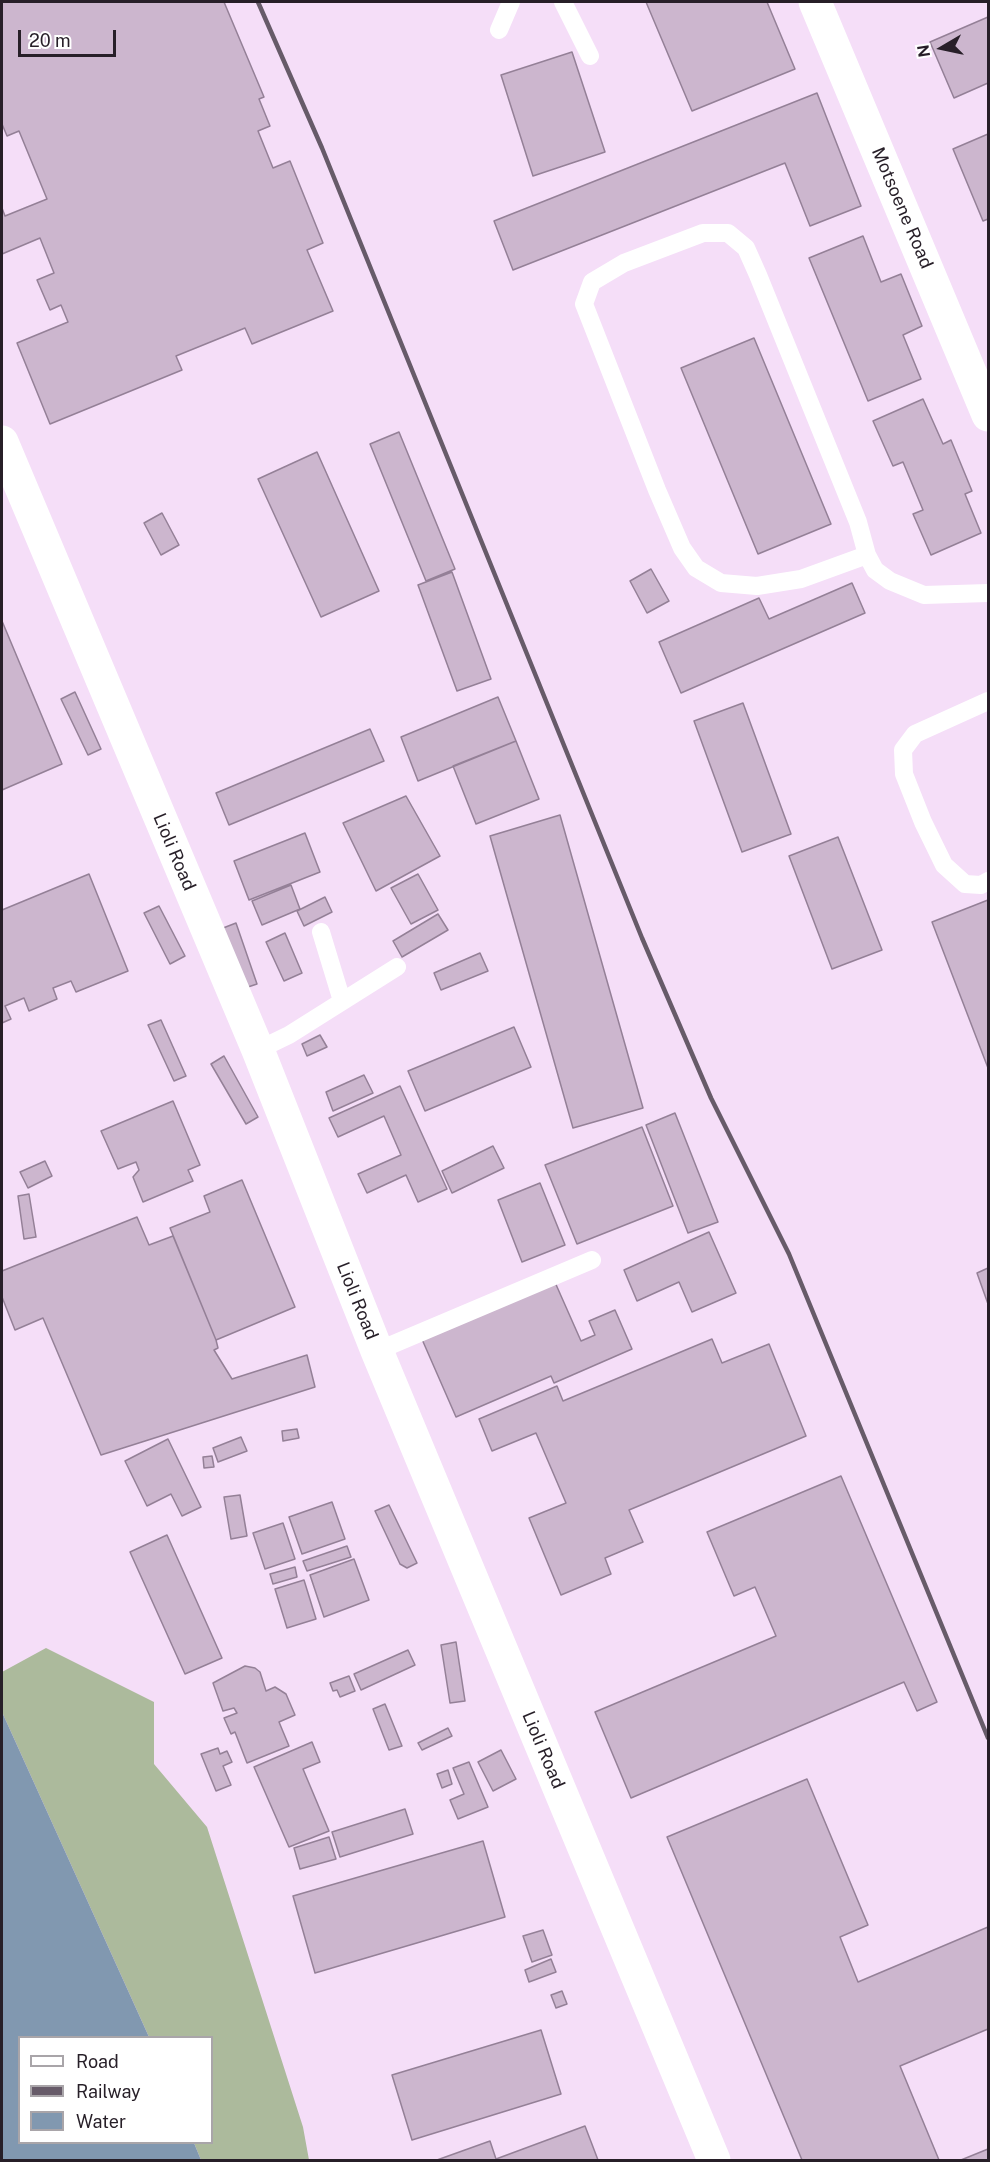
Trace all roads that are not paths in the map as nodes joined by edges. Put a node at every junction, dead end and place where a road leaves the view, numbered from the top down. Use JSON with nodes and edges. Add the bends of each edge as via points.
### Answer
{"nodes":[{"id":1,"x":512,"y":2,"type":"edge"},
{"id":2,"x":563,"y":2,"type":"edge"},
{"id":3,"x":823,"y":6,"type":"edge"},
{"id":4,"x":499,"y":30,"type":"dead end"},
{"id":5,"x":590,"y":56,"type":"dead end"},
{"id":6,"x":988,"y":415,"type":"edge"},
{"id":7,"x":2,"y":442,"type":"edge"},
{"id":8,"x":867,"y":555,"type":"junction"},
{"id":9,"x":988,"y":593,"type":"edge"},
{"id":10,"x":988,"y":701,"type":"edge"},
{"id":11,"x":988,"y":881,"type":"edge"},
{"id":12,"x":321,"y":933,"type":"dead end"},
{"id":13,"x":397,"y":967,"type":"dead end"},
{"id":14,"x":342,"y":1001,"type":"junction"},
{"id":15,"x":258,"y":1050,"type":"junction"},
{"id":16,"x":592,"y":1260,"type":"dead end"},
{"id":17,"x":377,"y":1351,"type":"junction"},
{"id":18,"x":714,"y":2160,"type":"edge"}],
"edges":[{"from":1,"to":4,"type":"lane"},
{"from":2,"to":5,"type":"lane"},
{"from":3,"to":6,"type":"street","name":"Motsoene Road"},
{"from":7,"to":15,"type":"street","name":"Lioli Road"},
{"from":8,"to":8,"type":"lane","via":[[858,522],[746,248],[728,233],[703,233],[624,262],[592,282],[584,304],[661,500],[682,548],[696,568],[721,583],[757,586],[801,579]]},
{"from":8,"to":9,"type":"lane","via":[[875,570],[890,581],[924,595]]},
{"from":10,"to":11,"type":"lane","via":[[915,734],[903,750],[904,774],[944,865],[965,884],[981,885]]},
{"from":12,"to":14,"type":"lane"},
{"from":13,"to":14,"type":"lane"},
{"from":14,"to":15,"type":"lane"},
{"from":15,"to":17,"type":"street","name":"Lioli Road"},
{"from":16,"to":17,"type":"lane"},
{"from":17,"to":18,"type":"street","name":"Lioli Road"}]}
